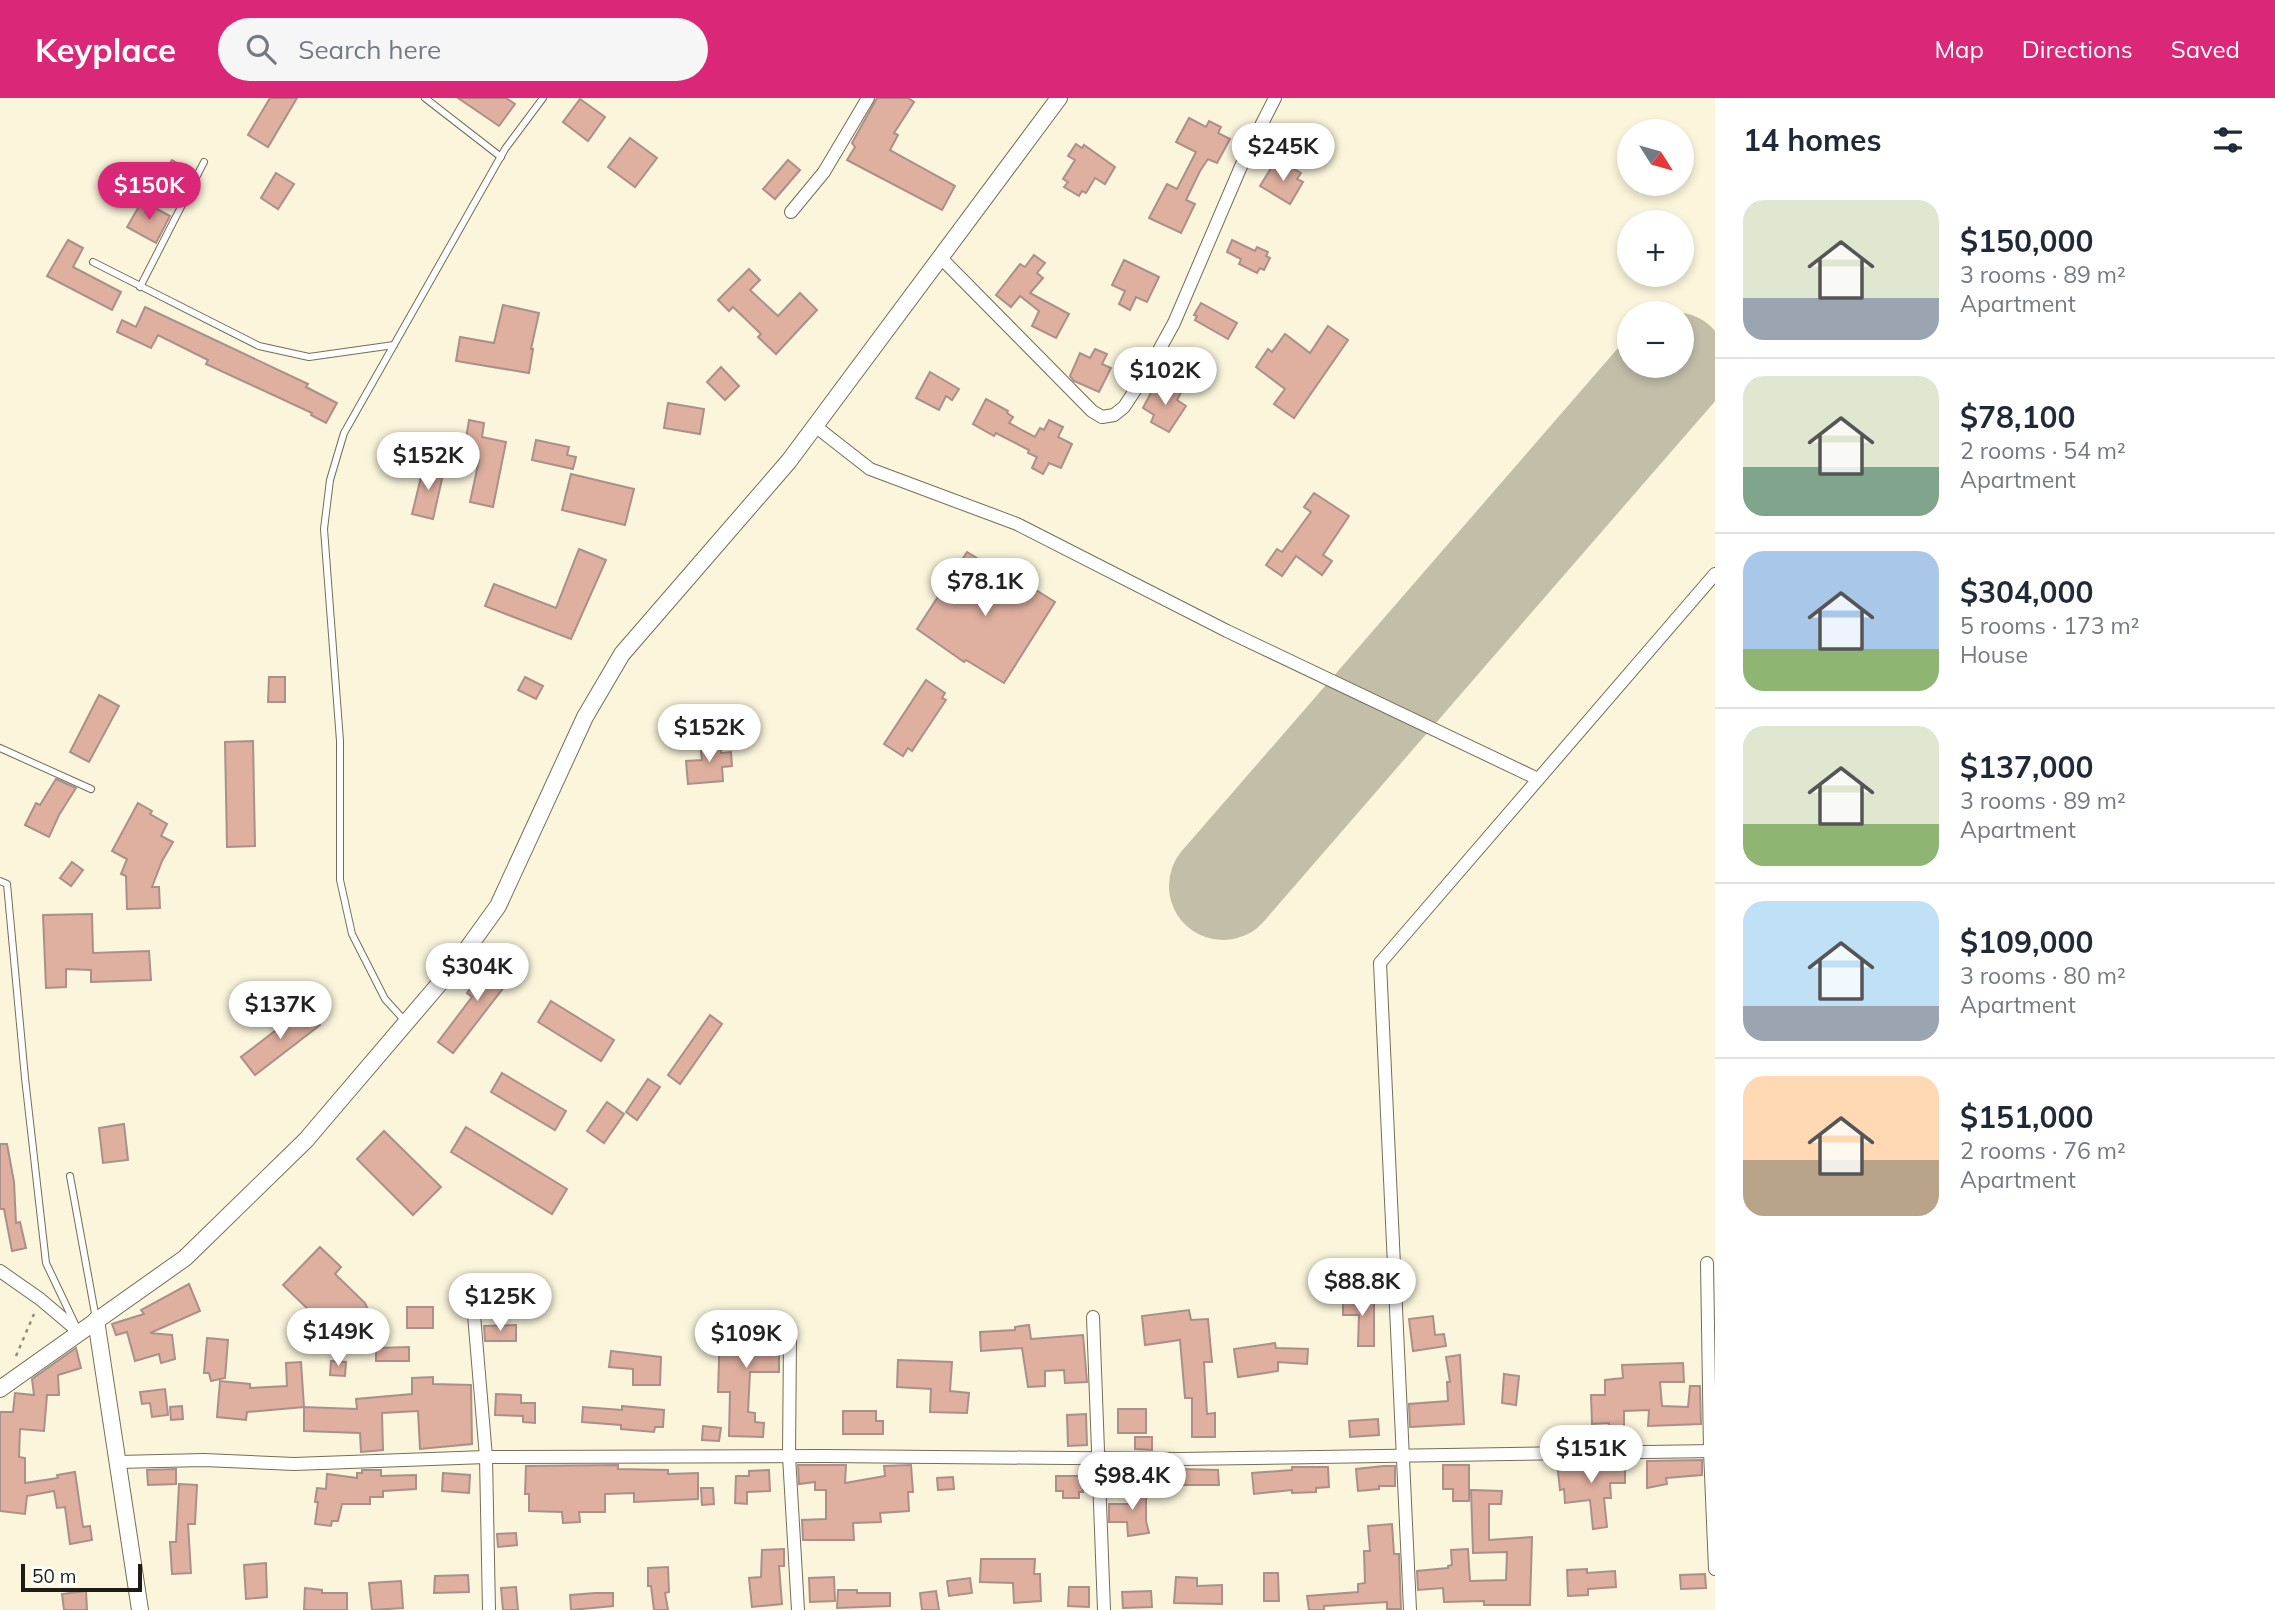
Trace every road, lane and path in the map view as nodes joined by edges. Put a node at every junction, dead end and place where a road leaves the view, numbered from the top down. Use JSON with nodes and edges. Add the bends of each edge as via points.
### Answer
{"nodes":[{"id":1,"x":425,"y":98,"type":"edge"},
{"id":2,"x":543,"y":98,"type":"edge"},
{"id":3,"x":868,"y":98,"type":"edge"},
{"id":4,"x":1059,"y":98,"type":"edge"},
{"id":5,"x":1275,"y":98,"type":"edge"},
{"id":6,"x":501,"y":157,"type":"junction"},
{"id":7,"x":204,"y":162,"type":"dead end"},
{"id":8,"x":791,"y":212,"type":"dead end"},
{"id":9,"x":941,"y":258,"type":"junction"},
{"id":10,"x":93,"y":262,"type":"dead end"},
{"id":11,"x":140,"y":287,"type":"junction"},
{"id":12,"x":394,"y":345,"type":"junction"},
{"id":13,"x":815,"y":426,"type":"junction"},
{"id":14,"x":1715,"y":574,"type":"edge"},
{"id":15,"x":0,"y":748,"type":"edge"},
{"id":16,"x":1538,"y":779,"type":"junction"},
{"id":17,"x":90,"y":789,"type":"dead end"},
{"id":18,"x":0,"y":881,"type":"edge"},
{"id":19,"x":406,"y":1022,"type":"junction"},
{"id":20,"x":70,"y":1176,"type":"dead end"},
{"id":21,"x":1707,"y":1263,"type":"dead end"},
{"id":22,"x":0,"y":1271,"type":"edge"},
{"id":23,"x":40,"y":1299,"type":"junction"},
{"id":24,"x":473,"y":1303,"type":"dead end"},
{"id":25,"x":1094,"y":1317,"type":"dead end"},
{"id":26,"x":96,"y":1320,"type":"junction"},
{"id":27,"x":79,"y":1332,"type":"junction"},
{"id":28,"x":790,"y":1339,"type":"dead end"},
{"id":29,"x":15,"y":1360,"type":"dead end"},
{"id":30,"x":0,"y":1389,"type":"edge"},
{"id":31,"x":1712,"y":1451,"type":"edge"},
{"id":32,"x":1403,"y":1455,"type":"junction"},
{"id":33,"x":789,"y":1456,"type":"junction"},
{"id":34,"x":486,"y":1457,"type":"junction"},
{"id":35,"x":1098,"y":1458,"type":"junction"},
{"id":36,"x":117,"y":1462,"type":"junction"},
{"id":37,"x":1715,"y":1569,"type":"edge"},
{"id":38,"x":140,"y":1610,"type":"edge"},
{"id":39,"x":489,"y":1610,"type":"edge"},
{"id":40,"x":798,"y":1610,"type":"edge"},
{"id":41,"x":1104,"y":1610,"type":"edge"},
{"id":42,"x":1410,"y":1610,"type":"edge"}],
"edges":[{"from":1,"to":6,"type":"lane"},
{"from":2,"to":6,"type":"lane"},
{"from":3,"to":8,"type":"street","via":[[824,172]]},
{"from":4,"to":9,"type":"street"},
{"from":5,"to":9,"type":"street","via":[[1174,323],[1147,372],[1114,415],[1102,417],[1091,411]]},
{"from":6,"to":12,"type":"lane"},
{"from":7,"to":11,"type":"lane"},
{"from":9,"to":13,"type":"street"},
{"from":10,"to":11,"type":"lane"},
{"from":11,"to":12,"type":"lane","via":[[259,346],[309,357]]},
{"from":12,"to":19,"type":"lane","via":[[344,433],[330,480],[324,529],[340,741],[340,880],[352,934],[385,999]]},
{"from":13,"to":16,"type":"street","via":[[870,469],[1017,524],[1227,631]]},
{"from":13,"to":19,"type":"street","via":[[622,654],[585,717],[498,906]]},
{"from":14,"to":16,"type":"street"},
{"from":15,"to":17,"type":"lane"},
{"from":16,"to":32,"type":"street","via":[[1380,963]]},
{"from":18,"to":27,"type":"lane","via":[[7,884],[46,1263]]},
{"from":19,"to":26,"type":"street","via":[[306,1140],[185,1258]]},
{"from":20,"to":26,"type":"lane"},
{"from":21,"to":31,"type":"street"},
{"from":22,"to":23,"type":"street"},
{"from":23,"to":27,"type":"street"},
{"from":23,"to":29,"type":"path"},
{"from":24,"to":34,"type":"street"},
{"from":25,"to":35,"type":"street"},
{"from":26,"to":27,"type":"street"},
{"from":26,"to":36,"type":"street"},
{"from":27,"to":30,"type":"street"},
{"from":28,"to":33,"type":"street"},
{"from":31,"to":32,"type":"street"},
{"from":31,"to":37,"type":"street"},
{"from":32,"to":35,"type":"street"},
{"from":32,"to":42,"type":"street"},
{"from":33,"to":34,"type":"street"},
{"from":33,"to":35,"type":"street"},
{"from":33,"to":40,"type":"street"},
{"from":34,"to":36,"type":"street","via":[[294,1464]]},
{"from":34,"to":39,"type":"street"},
{"from":35,"to":41,"type":"street"},
{"from":36,"to":38,"type":"street"}]}
